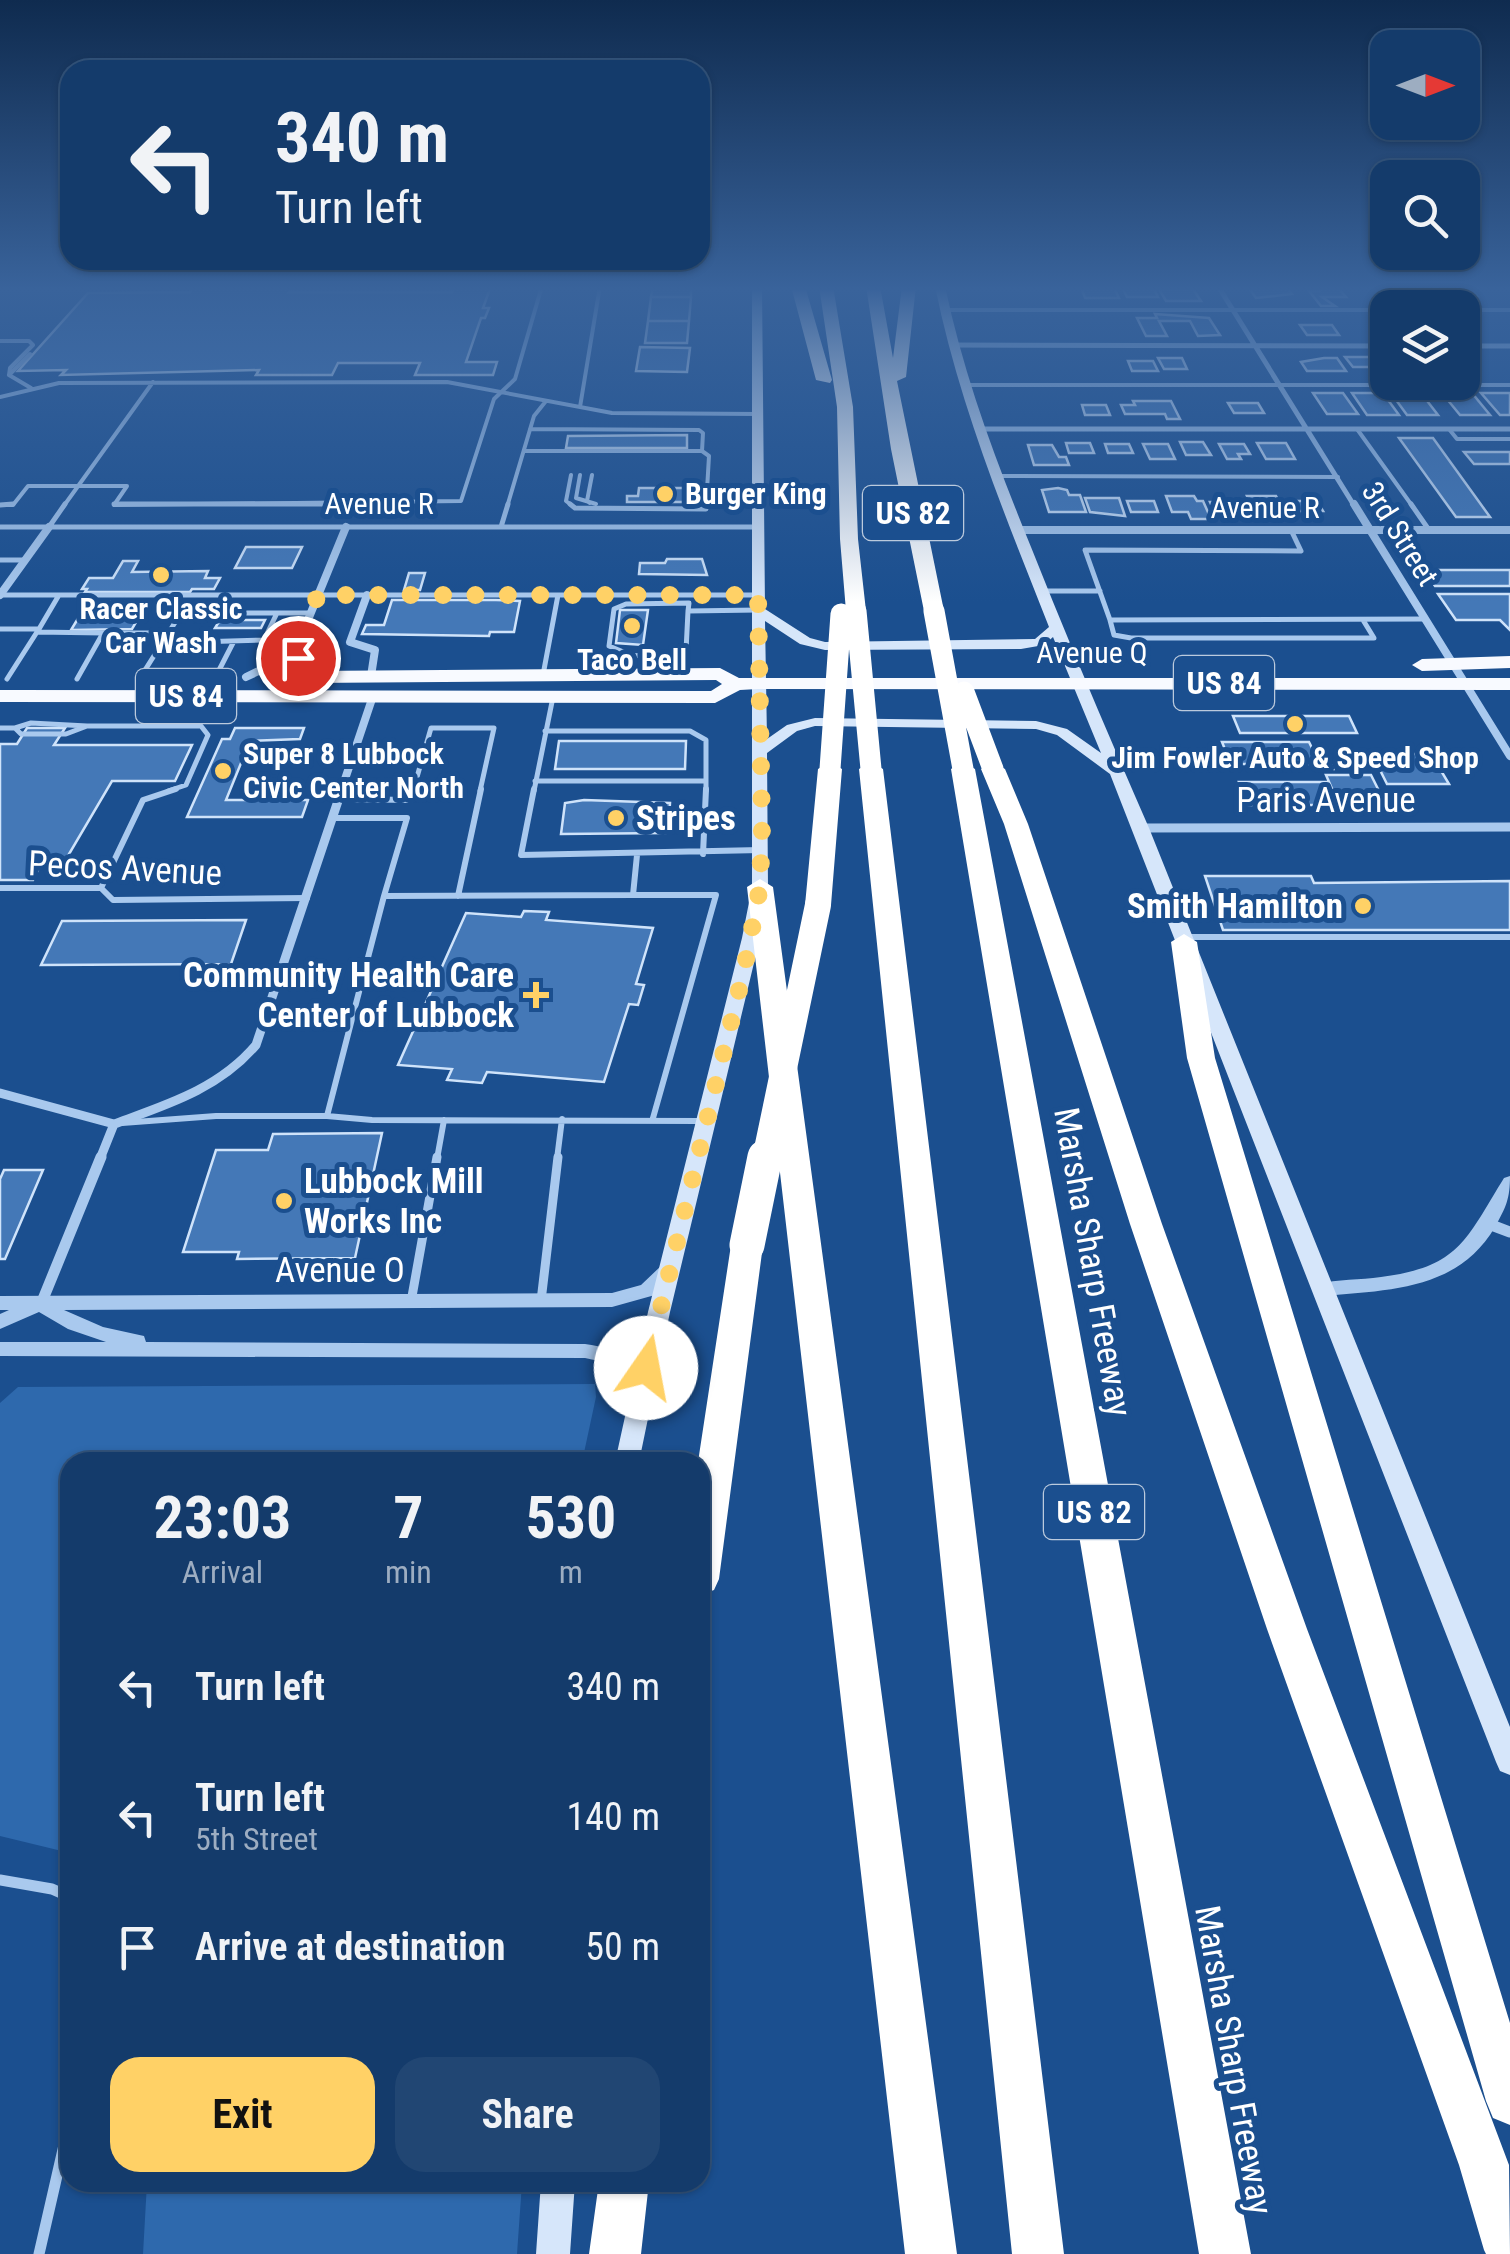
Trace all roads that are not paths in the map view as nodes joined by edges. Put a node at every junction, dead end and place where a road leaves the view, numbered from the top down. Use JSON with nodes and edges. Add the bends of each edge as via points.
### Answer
{"nodes":[{"id":1,"x":146,"y":391,"type":"edge"},
{"id":2,"x":497,"y":391,"type":"edge"},
{"id":3,"x":583,"y":391,"type":"edge"},
{"id":4,"x":758,"y":391,"type":"edge"},
{"id":5,"x":829,"y":391,"type":"edge"},
{"id":6,"x":843,"y":391,"type":"edge"},
{"id":7,"x":890,"y":391,"type":"edge"},
{"id":8,"x":897,"y":391,"type":"edge"},
{"id":9,"x":966,"y":391,"type":"edge"},
{"id":10,"x":1284,"y":391,"type":"edge"},
{"id":11,"x":501,"y":392,"type":"junction"},
{"id":12,"x":546,"y":401,"type":"junction"},
{"id":13,"x":580,"y":407,"type":"junction"},
{"id":14,"x":845,"y":407,"type":"junction"},
{"id":15,"x":758,"y":414,"type":"junction"},
{"id":16,"x":894,"y":415,"type":"junction"},
{"id":17,"x":530,"y":429,"type":"junction"},
{"id":18,"x":978,"y":429,"type":"junction"},
{"id":19,"x":1308,"y":429,"type":"junction"},
{"id":20,"x":1357,"y":429,"type":"junction"},
{"id":21,"x":1449,"y":429,"type":"junction"},
{"id":22,"x":1510,"y":429,"type":"edge"},
{"id":23,"x":1510,"y":438,"type":"edge"},
{"id":24,"x":525,"y":451,"type":"junction"},
{"id":25,"x":702,"y":451,"type":"junction"},
{"id":26,"x":571,"y":475,"type":"dead end"},
{"id":27,"x":580,"y":475,"type":"dead end"},
{"id":28,"x":592,"y":475,"type":"dead end"},
{"id":29,"x":998,"y":476,"type":"junction"},
{"id":30,"x":1338,"y":477,"type":"junction"},
{"id":31,"x":79,"y":486,"type":"junction"},
{"id":32,"x":707,"y":500,"type":"junction"},
{"id":33,"x":594,"y":504,"type":"junction"},
{"id":34,"x":0,"y":505,"type":"edge"},
{"id":35,"x":346,"y":526,"type":"junction"},
{"id":36,"x":0,"y":527,"type":"edge"},
{"id":37,"x":49,"y":527,"type":"junction"},
{"id":38,"x":501,"y":527,"type":"junction"},
{"id":39,"x":758,"y":528,"type":"junction"},
{"id":40,"x":1021,"y":530,"type":"junction"},
{"id":41,"x":1291,"y":530,"type":"junction"},
{"id":42,"x":1371,"y":530,"type":"junction"},
{"id":43,"x":1429,"y":530,"type":"junction"},
{"id":44,"x":1510,"y":530,"type":"edge"},
{"id":45,"x":0,"y":560,"type":"edge"},
{"id":46,"x":26,"y":560,"type":"junction"},
{"id":47,"x":1100,"y":591,"type":"junction"},
{"id":48,"x":1044,"y":592,"type":"junction"},
{"id":49,"x":0,"y":595,"type":"edge"},
{"id":50,"x":59,"y":595,"type":"junction"},
{"id":51,"x":318,"y":595,"type":"junction"},
{"id":52,"x":366,"y":595,"type":"junction"},
{"id":53,"x":558,"y":595,"type":"junction"},
{"id":54,"x":758,"y":603,"type":"junction"},
{"id":55,"x":688,"y":607,"type":"junction"},
{"id":56,"x":848,"y":611,"type":"junction"},
{"id":57,"x":277,"y":613,"type":"junction"},
{"id":58,"x":310,"y":613,"type":"junction"},
{"id":59,"x":1110,"y":620,"type":"junction"},
{"id":60,"x":1364,"y":620,"type":"junction"},
{"id":61,"x":1426,"y":620,"type":"junction"},
{"id":62,"x":1057,"y":627,"type":"junction"},
{"id":63,"x":0,"y":629,"type":"edge"},
{"id":64,"x":38,"y":630,"type":"junction"},
{"id":65,"x":169,"y":632,"type":"junction"},
{"id":66,"x":103,"y":633,"type":"junction"},
{"id":67,"x":300,"y":639,"type":"junction"},
{"id":68,"x":264,"y":640,"type":"junction"},
{"id":69,"x":234,"y":641,"type":"junction"},
{"id":70,"x":162,"y":643,"type":"junction"},
{"id":71,"x":294,"y":654,"type":"junction"},
{"id":72,"x":1510,"y":662,"type":"edge"},
{"id":73,"x":1453,"y":664,"type":"junction"},
{"id":74,"x":632,"y":666,"type":"junction"},
{"id":75,"x":543,"y":675,"type":"junction"},
{"id":76,"x":320,"y":677,"type":"junction"},
{"id":77,"x":140,"y":678,"type":"junction"},
{"id":78,"x":215,"y":678,"type":"junction"},
{"id":79,"x":246,"y":678,"type":"junction"},
{"id":80,"x":77,"y":679,"type":"junction"},
{"id":81,"x":758,"y":683,"type":"junction"},
{"id":82,"x":1371,"y":683,"type":"junction"},
{"id":83,"x":1464,"y":683,"type":"junction"},
{"id":84,"x":734,"y":684,"type":"junction"},
{"id":85,"x":1078,"y":684,"type":"junction"},
{"id":86,"x":1510,"y":684,"type":"edge"},
{"id":87,"x":2,"y":685,"type":"edge"},
{"id":88,"x":372,"y":686,"type":"junction"},
{"id":89,"x":553,"y":697,"type":"junction"},
{"id":90,"x":0,"y":728,"type":"edge"},
{"id":91,"x":545,"y":731,"type":"junction"},
{"id":92,"x":758,"y":752,"type":"junction"},
{"id":93,"x":1510,"y":756,"type":"edge"},
{"id":94,"x":978,"y":769,"type":"junction"},
{"id":95,"x":1117,"y":772,"type":"junction"},
{"id":96,"x":535,"y":781,"type":"junction"},
{"id":97,"x":706,"y":781,"type":"junction"},
{"id":98,"x":338,"y":799,"type":"junction"},
{"id":99,"x":412,"y":800,"type":"junction"},
{"id":100,"x":332,"y":818,"type":"junction"},
{"id":101,"x":406,"y":818,"type":"junction"},
{"id":102,"x":1510,"y":827,"type":"edge"},
{"id":103,"x":1142,"y":828,"type":"junction"},
{"id":104,"x":703,"y":854,"type":"junction"},
{"id":105,"x":637,"y":855,"type":"junction"},
{"id":106,"x":761,"y":869,"type":"junction"},
{"id":107,"x":0,"y":888,"type":"edge"},
{"id":108,"x":101,"y":888,"type":"junction"},
{"id":109,"x":633,"y":895,"type":"junction"},
{"id":110,"x":384,"y":896,"type":"junction"},
{"id":111,"x":458,"y":896,"type":"junction"},
{"id":112,"x":306,"y":898,"type":"junction"},
{"id":113,"x":1510,"y":937,"type":"edge"},
{"id":114,"x":1183,"y":939,"type":"junction"},
{"id":115,"x":266,"y":1015,"type":"junction"},
{"id":116,"x":353,"y":1015,"type":"junction"},
{"id":117,"x":0,"y":1093,"type":"edge"},
{"id":118,"x":327,"y":1116,"type":"junction"},
{"id":119,"x":653,"y":1118,"type":"junction"},
{"id":120,"x":562,"y":1119,"type":"junction"},
{"id":121,"x":444,"y":1120,"type":"junction"},
{"id":122,"x":706,"y":1121,"type":"junction"},
{"id":123,"x":114,"y":1124,"type":"junction"},
{"id":124,"x":1510,"y":1182,"type":"edge"},
{"id":125,"x":1486,"y":1223,"type":"junction"},
{"id":126,"x":1510,"y":1232,"type":"edge"},
{"id":127,"x":669,"y":1270,"type":"junction"},
{"id":128,"x":1324,"y":1289,"type":"junction"},
{"id":129,"x":410,"y":1302,"type":"junction"},
{"id":130,"x":542,"y":1302,"type":"junction"},
{"id":131,"x":0,"y":1303,"type":"edge"},
{"id":132,"x":41,"y":1304,"type":"junction"},
{"id":133,"x":0,"y":1322,"type":"edge"},
{"id":134,"x":0,"y":1349,"type":"edge"},
{"id":135,"x":211,"y":1350,"type":"junction"},
{"id":136,"x":640,"y":1396,"type":"junction"},
{"id":137,"x":629,"y":1452,"type":"edge"},
{"id":138,"x":710,"y":1508,"type":"edge"},
{"id":139,"x":1510,"y":1762,"type":"edge"},
{"id":140,"x":0,"y":1880,"type":"edge"},
{"id":141,"x":60,"y":1893,"type":"edge"},
{"id":142,"x":1510,"y":2101,"type":"edge"},
{"id":143,"x":60,"y":2163,"type":"edge"},
{"id":144,"x":557,"y":2192,"type":"edge"},
{"id":145,"x":623,"y":2192,"type":"edge"},
{"id":146,"x":1510,"y":2250,"type":"edge"},
{"id":147,"x":39,"y":2254,"type":"edge"},
{"id":148,"x":553,"y":2254,"type":"edge"},
{"id":149,"x":614,"y":2254,"type":"edge"},
{"id":150,"x":931,"y":2254,"type":"edge"},
{"id":151,"x":1038,"y":2254,"type":"edge"},
{"id":152,"x":1225,"y":2254,"type":"edge"}],
"edges":[{"from":1,"to":31,"type":"lane"},
{"from":2,"to":11,"type":"lane"},
{"from":3,"to":13,"type":"lane"},
{"from":4,"to":15,"type":"main road"},
{"from":5,"to":14,"type":"highway"},
{"from":6,"to":14,"type":"highway","number":"US 82"},
{"from":7,"to":16,"type":"highway","number":"US 82"},
{"from":8,"to":16,"type":"highway"},
{"from":9,"to":18,"type":"main road"},
{"from":10,"to":19,"type":"street","name":"3rd Street"},
{"from":11,"to":12,"type":"lane"},
{"from":11,"to":31,"type":"lane","via":[[464,499],[448,504],[114,504],[127,486]]},
{"from":12,"to":13,"type":"lane"},
{"from":12,"to":17,"type":"lane"},
{"from":13,"to":15,"type":"lane","via":[[621,414]]},
{"from":14,"to":56,"type":"highway","number":"US 82"},
{"from":15,"to":39,"type":"main road"},
{"from":16,"to":94,"type":"highway","number":"US 82","bridge":true,"via":[[937,620]]},
{"from":17,"to":24,"type":"lane"},
{"from":17,"to":25,"type":"lane","via":[[699,430]]},
{"from":18,"to":19,"type":"street"},
{"from":18,"to":29,"type":"main road"},
{"from":19,"to":20,"type":"street"},
{"from":19,"to":30,"type":"street","name":"3rd Street"},
{"from":20,"to":21,"type":"street"},
{"from":20,"to":43,"type":"lane"},
{"from":21,"to":22,"type":"street"},
{"from":21,"to":23,"type":"lane","via":[[1457,439]]},
{"from":24,"to":25,"type":"lane"},
{"from":24,"to":38,"type":"lane"},
{"from":25,"to":32,"type":"lane","via":[[709,456]]},
{"from":26,"to":32,"type":"lane","via":[[566,501],[575,508],[706,508]]},
{"from":27,"to":33,"type":"lane","via":[[576,498]]},
{"from":28,"to":33,"type":"lane","via":[[587,501]]},
{"from":29,"to":30,"type":"lane"},
{"from":29,"to":40,"type":"main road"},
{"from":30,"to":42,"type":"street","name":"3rd Street"},
{"from":31,"to":34,"type":"lane","via":[[28,486],[13,505]]},
{"from":31,"to":37,"type":"lane"},
{"from":32,"to":33,"type":"lane"},
{"from":35,"to":37,"type":"lane","name":"Avenue R"},
{"from":35,"to":38,"type":"lane","name":"Avenue R"},
{"from":35,"to":51,"type":"street"},
{"from":36,"to":37,"type":"lane","name":"Avenue R"},
{"from":37,"to":46,"type":"street"},
{"from":38,"to":39,"type":"lane","name":"Avenue R"},
{"from":39,"to":54,"type":"main road"},
{"from":40,"to":41,"type":"street","name":"Avenue R"},
{"from":40,"to":48,"type":"main road"},
{"from":41,"to":42,"type":"street","name":"Avenue R"},
{"from":41,"to":47,"type":"lane","via":[[1301,551],[1086,550]]},
{"from":42,"to":43,"type":"street","name":"Avenue R"},
{"from":42,"to":61,"type":"street","name":"3rd Street"},
{"from":43,"to":44,"type":"street","name":"Avenue R"},
{"from":45,"to":46,"type":"lane"},
{"from":46,"to":49,"type":"street"},
{"from":47,"to":48,"type":"lane"},
{"from":47,"to":59,"type":"lane"},
{"from":48,"to":62,"type":"main road"},
{"from":49,"to":50,"type":"lane"},
{"from":50,"to":51,"type":"lane"},
{"from":50,"to":64,"type":"lane"},
{"from":51,"to":52,"type":"lane"},
{"from":51,"to":58,"type":"street"},
{"from":52,"to":53,"type":"lane"},
{"from":52,"to":88,"type":"street","via":[[350,642],[375,650]]},
{"from":53,"to":54,"type":"lane"},
{"from":53,"to":75,"type":"lane"},
{"from":54,"to":55,"type":"lane"},
{"from":54,"to":62,"type":"main road","via":[[805,641],[825,646],[1021,646]]},
{"from":54,"to":81,"type":"main road"},
{"from":55,"to":74,"type":"lane","via":[[686,651]]},
{"from":55,"to":74,"type":"lane","via":[[614,609],[608,646]]},
{"from":56,"to":138,"type":"highway","bridge":true,"via":[[818,905],[747,1245]]},
{"from":56,"to":151,"type":"highway","number":"US 82","bridge":true},
{"from":57,"to":58,"type":"lane"},
{"from":57,"to":65,"type":"lane","via":[[181,613]]},
{"from":57,"to":68,"type":"lane"},
{"from":58,"to":67,"type":"street"},
{"from":59,"to":60,"type":"lane"},
{"from":59,"to":60,"type":"lane","via":[[1114,635],[1132,638],[1374,638]]},
{"from":60,"to":61,"type":"lane"},
{"from":61,"to":73,"type":"street","name":"3rd Street"},
{"from":62,"to":85,"type":"main road"},
{"from":63,"to":64,"type":"lane"},
{"from":64,"to":66,"type":"lane"},
{"from":64,"to":87,"type":"lane"},
{"from":65,"to":66,"type":"lane"},
{"from":65,"to":70,"type":"lane"},
{"from":66,"to":80,"type":"lane"},
{"from":67,"to":68,"type":"lane"},
{"from":67,"to":71,"type":"street"},
{"from":68,"to":69,"type":"lane"},
{"from":69,"to":70,"type":"lane"},
{"from":69,"to":78,"type":"lane"},
{"from":70,"to":77,"type":"lane"},
{"from":71,"to":76,"type":"street"},
{"from":71,"to":79,"type":"street"},
{"from":72,"to":73,"type":"highway","number":"US 84"},
{"from":73,"to":82,"type":"highway","number":"US 84","via":[[1390,666]]},
{"from":73,"to":83,"type":"street","name":"3rd Street"},
{"from":74,"to":75,"type":"highway","name":"Avenue Q","number":"US 84"},
{"from":74,"to":84,"type":"highway","name":"Avenue Q","number":"US 84","via":[[720,674]]},
{"from":75,"to":88,"type":"highway","name":"Avenue Q","number":"US 84"},
{"from":76,"to":79,"type":"highway","name":"Avenue Q","number":"US 84"},
{"from":76,"to":88,"type":"highway","name":"Avenue Q","number":"US 84"},
{"from":77,"to":78,"type":"highway","name":"Avenue Q","number":"US 84"},
{"from":77,"to":80,"type":"highway","name":"Avenue Q","number":"US 84"},
{"from":78,"to":79,"type":"highway","name":"Avenue Q","number":"US 84"},
{"from":80,"to":87,"type":"highway","name":"Avenue Q","number":"US 84"},
{"from":81,"to":84,"type":"highway","name":"Avenue Q","number":"US 84"},
{"from":81,"to":85,"type":"highway","name":"Avenue Q","number":"US 84"},
{"from":81,"to":92,"type":"main road"},
{"from":82,"to":83,"type":"highway","name":"Avenue Q","number":"US 84"},
{"from":82,"to":85,"type":"highway","name":"Avenue Q","number":"US 84"},
{"from":83,"to":86,"type":"highway","name":"Avenue Q","number":"US 84"},
{"from":83,"to":93,"type":"street","name":"3rd Street"},
{"from":84,"to":89,"type":"highway","name":"Avenue Q","number":"US 84","via":[[716,697]]},
{"from":85,"to":95,"type":"main road"},
{"from":87,"to":88,"type":"highway","name":"Avenue Q","number":"US 84"},
{"from":88,"to":89,"type":"highway","name":"Avenue Q","number":"US 84"},
{"from":88,"to":98,"type":"street"},
{"from":89,"to":91,"type":"lane"},
{"from":90,"to":108,"type":"lane","via":[[66,734],[87,726],[202,726],[208,735],[186,785],[143,800]]},
{"from":91,"to":96,"type":"lane"},
{"from":91,"to":97,"type":"lane","via":[[690,731],[706,740]]},
{"from":92,"to":95,"type":"main road","via":[[792,728],[815,722],[1036,725],[1062,732]]},
{"from":92,"to":106,"type":"main road"},
{"from":94,"to":146,"type":"highway","via":[[1016,824],[1146,1224]]},
{"from":94,"to":152,"type":"highway","name":"Marsha Sharp Freeway","number":"US 82"},
{"from":95,"to":103,"type":"main road"},
{"from":96,"to":97,"type":"lane"},
{"from":96,"to":105,"type":"lane","via":[[521,854]]},
{"from":97,"to":104,"type":"lane"},
{"from":98,"to":99,"type":"lane"},
{"from":98,"to":100,"type":"street"},
{"from":99,"to":101,"type":"lane"},
{"from":99,"to":111,"type":"lane","via":[[430,728],[494,728]]},
{"from":100,"to":101,"type":"lane"},
{"from":100,"to":112,"type":"street"},
{"from":101,"to":110,"type":"lane"},
{"from":102,"to":103,"type":"street","name":"Paris Avenue"},
{"from":103,"to":114,"type":"main road"},
{"from":104,"to":105,"type":"lane"},
{"from":104,"to":106,"type":"lane"},
{"from":105,"to":109,"type":"lane"},
{"from":106,"to":122,"type":"main road"},
{"from":106,"to":150,"type":"highway"},
{"from":107,"to":108,"type":"lane","name":"Pecos Avenue"},
{"from":108,"to":112,"type":"lane","name":"Pecos Avenue","via":[[113,900]]},
{"from":109,"to":111,"type":"lane"},
{"from":109,"to":119,"type":"lane","via":[[716,894]]},
{"from":110,"to":111,"type":"lane"},
{"from":110,"to":116,"type":"lane"},
{"from":112,"to":115,"type":"street"},
{"from":113,"to":114,"type":"lane"},
{"from":114,"to":128,"type":"main road"},
{"from":114,"to":142,"type":"highway","via":[[1201,1058]]},
{"from":115,"to":116,"type":"lane"},
{"from":115,"to":123,"type":"street","via":[[242,1065]]},
{"from":116,"to":118,"type":"lane"},
{"from":117,"to":123,"type":"street"},
{"from":118,"to":121,"type":"lane"},
{"from":118,"to":123,"type":"lane"},
{"from":119,"to":120,"type":"lane"},
{"from":119,"to":122,"type":"lane"},
{"from":120,"to":121,"type":"lane"},
{"from":120,"to":130,"type":"lane"},
{"from":121,"to":129,"type":"lane"},
{"from":122,"to":127,"type":"main road"},
{"from":123,"to":132,"type":"street"},
{"from":124,"to":125,"type":"street"},
{"from":125,"to":126,"type":"street"},
{"from":125,"to":128,"type":"street","via":[[1472,1246],[1437,1271]]},
{"from":127,"to":130,"type":"street","name":"Avenue O","via":[[632,1296]]},
{"from":127,"to":136,"type":"main road"},
{"from":128,"to":139,"type":"main road"},
{"from":129,"to":130,"type":"street","name":"Avenue O"},
{"from":129,"to":132,"type":"street","name":"Avenue O"},
{"from":131,"to":132,"type":"street","name":"Avenue O"},
{"from":132,"to":133,"type":"street"},
{"from":132,"to":135,"type":"street","via":[[93,1332]]},
{"from":134,"to":135,"type":"street"},
{"from":135,"to":136,"type":"street","via":[[585,1351],[629,1365]]},
{"from":136,"to":137,"type":"main road"},
{"from":140,"to":141,"type":"lane"},
{"from":143,"to":147,"type":"lane"},
{"from":144,"to":148,"type":"main road"},
{"from":145,"to":149,"type":"highway"}]}
